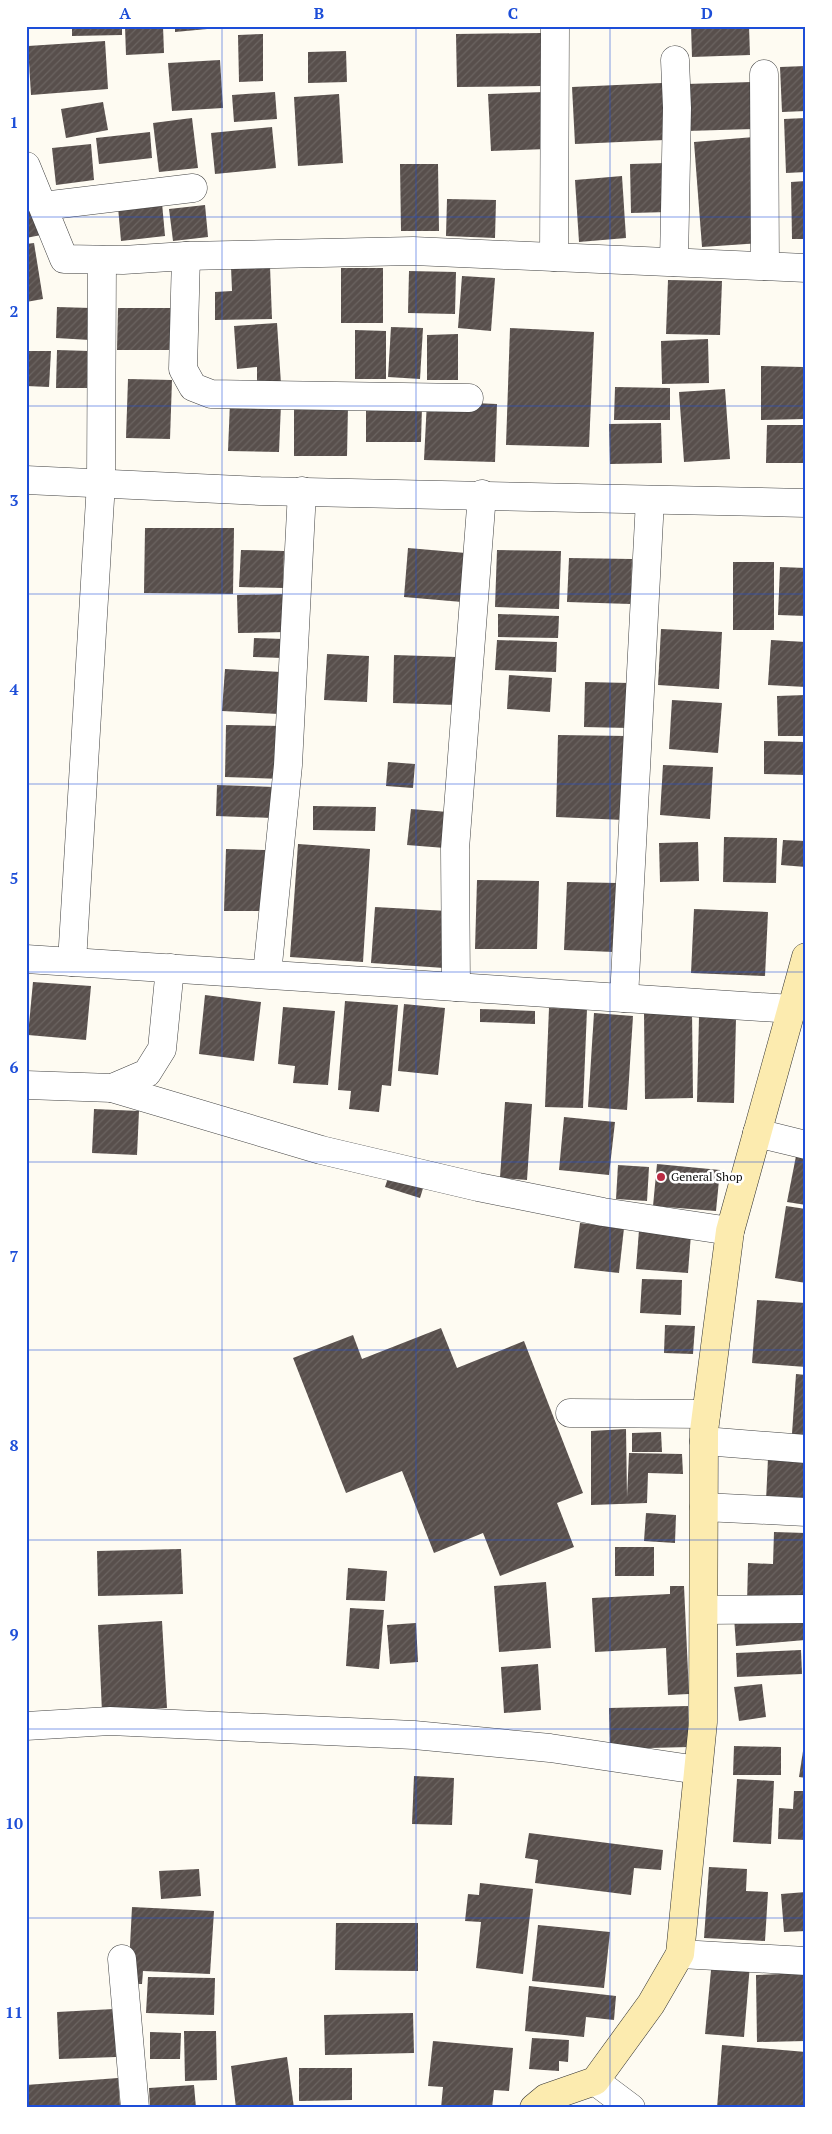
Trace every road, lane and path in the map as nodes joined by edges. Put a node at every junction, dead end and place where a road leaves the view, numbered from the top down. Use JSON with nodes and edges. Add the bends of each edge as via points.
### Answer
{"nodes":[{"id":1,"x":555,"y":26,"type":"edge"},
{"id":2,"x":675,"y":60,"type":"dead end"},
{"id":3,"x":764,"y":74,"type":"dead end"},
{"id":4,"x":26,"y":166,"type":"edge"},
{"id":5,"x":194,"y":188,"type":"dead end"},
{"id":6,"x":43,"y":206,"type":"junction"},
{"id":7,"x":186,"y":256,"type":"junction"},
{"id":8,"x":554,"y":257,"type":"junction"},
{"id":9,"x":102,"y":260,"type":"junction"},
{"id":10,"x":674,"y":262,"type":"junction"},
{"id":11,"x":765,"y":266,"type":"junction"},
{"id":12,"x":806,"y":268,"type":"edge"},
{"id":13,"x":469,"y":398,"type":"dead end"},
{"id":14,"x":26,"y":480,"type":"edge"},
{"id":15,"x":101,"y":483,"type":"junction"},
{"id":16,"x":302,"y":491,"type":"junction"},
{"id":17,"x":482,"y":494,"type":"junction"},
{"id":18,"x":650,"y":500,"type":"junction"},
{"id":19,"x":806,"y":503,"type":"edge"},
{"id":20,"x":806,"y":957,"type":"edge"},
{"id":21,"x":26,"y":960,"type":"edge"},
{"id":22,"x":72,"y":962,"type":"junction"},
{"id":23,"x":170,"y":968,"type":"junction"},
{"id":24,"x":267,"y":974,"type":"junction"},
{"id":25,"x":456,"y":987,"type":"junction"},
{"id":26,"x":624,"y":998,"type":"junction"},
{"id":27,"x":792,"y":1009,"type":"junction"},
{"id":28,"x":26,"y":1085,"type":"edge"},
{"id":29,"x":112,"y":1088,"type":"junction"},
{"id":30,"x":757,"y":1133,"type":"junction"},
{"id":31,"x":806,"y":1145,"type":"edge"},
{"id":32,"x":730,"y":1231,"type":"junction"},
{"id":33,"x":570,"y":1413,"type":"dead end"},
{"id":34,"x":706,"y":1414,"type":"junction"},
{"id":35,"x":704,"y":1442,"type":"junction"},
{"id":36,"x":806,"y":1449,"type":"edge"},
{"id":37,"x":704,"y":1507,"type":"junction"},
{"id":38,"x":806,"y":1512,"type":"edge"},
{"id":39,"x":806,"y":1609,"type":"edge"},
{"id":40,"x":705,"y":1610,"type":"junction"},
{"id":41,"x":26,"y":1726,"type":"edge"},
{"id":42,"x":698,"y":1770,"type":"junction"},
{"id":43,"x":680,"y":1954,"type":"junction"},
{"id":44,"x":122,"y":1960,"type":"dead end"},
{"id":45,"x":806,"y":1961,"type":"edge"},
{"id":46,"x":595,"y":2082,"type":"junction"},
{"id":47,"x":135,"y":2108,"type":"edge"},
{"id":48,"x":534,"y":2108,"type":"edge"},
{"id":49,"x":631,"y":2108,"type":"edge"}],
"edges":[{"from":1,"to":8,"type":"street"},
{"from":2,"to":10,"type":"street"},
{"from":3,"to":11,"type":"street"},
{"from":4,"to":6,"type":"street"},
{"from":5,"to":6,"type":"street"},
{"from":6,"to":9,"type":"street","via":[[64,259]]},
{"from":7,"to":8,"type":"street","via":[[413,251]]},
{"from":7,"to":9,"type":"street"},
{"from":7,"to":13,"type":"street","via":[[183,369],[193,387],[211,394]]},
{"from":8,"to":10,"type":"street"},
{"from":9,"to":15,"type":"street"},
{"from":10,"to":11,"type":"street"},
{"from":11,"to":12,"type":"street"},
{"from":14,"to":15,"type":"street"},
{"from":15,"to":16,"type":"street"},
{"from":15,"to":22,"type":"street"},
{"from":16,"to":17,"type":"street"},
{"from":16,"to":24,"type":"street","via":[[288,765]]},
{"from":17,"to":18,"type":"street"},
{"from":17,"to":25,"type":"street","via":[[456,849]]},
{"from":18,"to":19,"type":"street"},
{"from":18,"to":26,"type":"street"},
{"from":20,"to":27,"type":"main road"},
{"from":21,"to":22,"type":"street"},
{"from":22,"to":23,"type":"street"},
{"from":23,"to":24,"type":"street"},
{"from":23,"to":29,"type":"street","via":[[162,1049],[147,1073]]},
{"from":24,"to":25,"type":"street"},
{"from":25,"to":26,"type":"street"},
{"from":26,"to":27,"type":"street"},
{"from":27,"to":30,"type":"main road"},
{"from":28,"to":29,"type":"street"},
{"from":29,"to":32,"type":"street","via":[[321,1150],[478,1187],[603,1212]]},
{"from":30,"to":31,"type":"street"},
{"from":30,"to":32,"type":"main road"},
{"from":32,"to":34,"type":"main road"},
{"from":33,"to":34,"type":"street"},
{"from":34,"to":35,"type":"main road"},
{"from":35,"to":36,"type":"street"},
{"from":35,"to":37,"type":"main road"},
{"from":37,"to":38,"type":"street"},
{"from":37,"to":40,"type":"main road"},
{"from":39,"to":40,"type":"street"},
{"from":40,"to":42,"type":"main road","via":[[703,1722]]},
{"from":41,"to":42,"type":"street","via":[[110,1722],[414,1735],[550,1748]]},
{"from":42,"to":43,"type":"main road"},
{"from":43,"to":45,"type":"street"},
{"from":43,"to":46,"type":"main road","via":[[651,2004]]},
{"from":44,"to":47,"type":"street"},
{"from":46,"to":48,"type":"main road","via":[[546,2098]]},
{"from":46,"to":49,"type":"street"}]}
